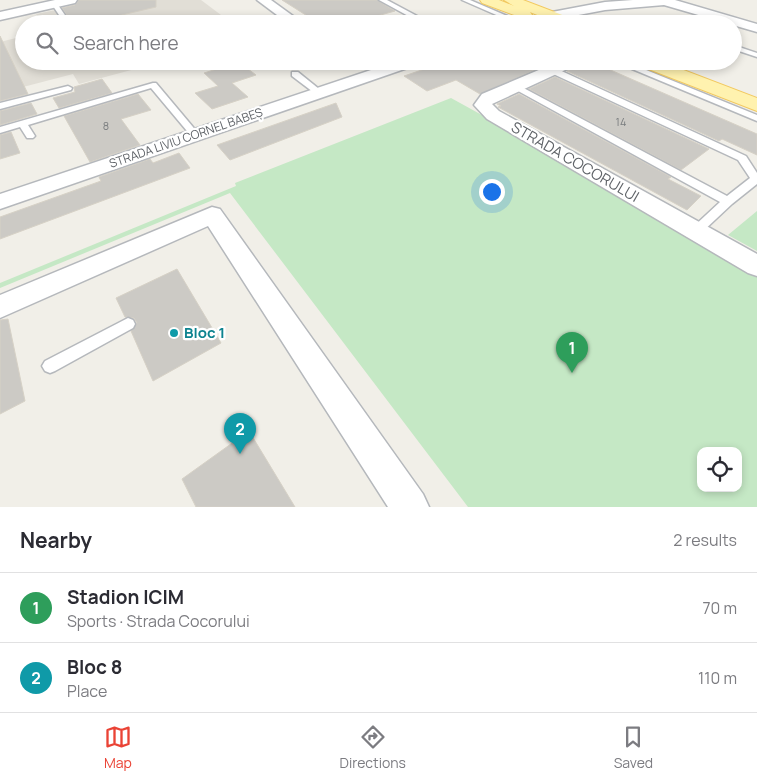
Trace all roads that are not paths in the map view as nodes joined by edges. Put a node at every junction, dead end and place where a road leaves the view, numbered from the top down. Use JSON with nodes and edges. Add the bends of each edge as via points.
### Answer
{"nodes":[{"id":1,"x":71,"y":0,"type":"edge"},
{"id":2,"x":263,"y":0,"type":"edge"},
{"id":3,"x":382,"y":0,"type":"edge"},
{"id":4,"x":465,"y":0,"type":"edge"},
{"id":5,"x":487,"y":0,"type":"edge"},
{"id":6,"x":511,"y":0,"type":"edge"},
{"id":7,"x":657,"y":0,"type":"edge"},
{"id":8,"x":54,"y":3,"type":"junction"},
{"id":9,"x":602,"y":3,"type":"edge"},
{"id":10,"x":705,"y":5,"type":"edge"},
{"id":11,"x":62,"y":15,"type":"edge"},
{"id":12,"x":285,"y":15,"type":"edge"},
{"id":13,"x":411,"y":15,"type":"edge"},
{"id":14,"x":501,"y":15,"type":"edge"},
{"id":15,"x":529,"y":15,"type":"edge"},
{"id":16,"x":536,"y":15,"type":"edge"},
{"id":17,"x":565,"y":15,"type":"edge"},
{"id":18,"x":719,"y":15,"type":"edge"},
{"id":19,"x":0,"y":16,"type":"edge"},
{"id":20,"x":742,"y":50,"type":"edge"},
{"id":21,"x":757,"y":55,"type":"edge"},
{"id":22,"x":366,"y":70,"type":"edge"},
{"id":23,"x":552,"y":70,"type":"joint"},
{"id":24,"x":639,"y":70,"type":"edge"},
{"id":25,"x":667,"y":70,"type":"edge"},
{"id":26,"x":698,"y":70,"type":"edge"},
{"id":27,"x":295,"y":74,"type":"dead end"},
{"id":28,"x":513,"y":86,"type":"junction"},
{"id":29,"x":68,"y":88,"type":"dead end"},
{"id":30,"x":757,"y":92,"type":"edge"},
{"id":31,"x":320,"y":93,"type":"junction"},
{"id":32,"x":757,"y":105,"type":"edge"},
{"id":33,"x":0,"y":106,"type":"edge"},
{"id":34,"x":757,"y":118,"type":"edge"},
{"id":35,"x":22,"y":124,"type":"junction"},
{"id":36,"x":0,"y":130,"type":"edge"},
{"id":37,"x":195,"y":135,"type":"junction"},
{"id":38,"x":30,"y":136,"type":"dead end"},
{"id":39,"x":756,"y":181,"type":"edge"},
{"id":40,"x":728,"y":201,"type":"junction"},
{"id":41,"x":0,"y":202,"type":"edge"},
{"id":42,"x":696,"y":231,"type":"junction"},
{"id":43,"x":757,"y":266,"type":"edge"},
{"id":44,"x":0,"y":307,"type":"edge"},
{"id":45,"x":128,"y":324,"type":"dead end"},
{"id":46,"x":50,"y":366,"type":"dead end"},
{"id":47,"x":410,"y":507,"type":"edge"}],
"edges":[{"from":1,"to":8,"type":"street"},
{"from":2,"to":12,"type":"street"},
{"from":3,"to":13,"type":"lane"},
{"from":4,"to":14,"type":"lane"},
{"from":5,"to":15,"type":"main road"},
{"from":6,"to":16,"type":"main road"},
{"from":7,"to":9,"type":"street"},
{"from":7,"to":10,"type":"street"},
{"from":8,"to":11,"type":"lane"},
{"from":8,"to":19,"type":"street"},
{"from":9,"to":17,"type":"street"},
{"from":10,"to":18,"type":"street"},
{"from":20,"to":21,"type":"lane"},
{"from":22,"to":31,"type":"street","name":"STRADA LIVIU CORNEL BABEȘ"},
{"from":23,"to":28,"type":"street","name":"STRADA COCORULUI"},
{"from":23,"to":39,"type":"lane","via":[[742,158]]},
{"from":24,"to":34,"type":"lane"},
{"from":25,"to":32,"type":"main road"},
{"from":26,"to":30,"type":"main road"},
{"from":27,"to":31,"type":"lane"},
{"from":28,"to":40,"type":"lane"},
{"from":28,"to":42,"type":"street","name":"STRADA COCORULUI","via":[[484,101],[485,110]]},
{"from":29,"to":33,"type":"lane"},
{"from":31,"to":37,"type":"street","name":"STRADA LIVIU CORNEL BABEȘ"},
{"from":35,"to":36,"type":"lane"},
{"from":35,"to":37,"type":"lane","via":[[153,85]]},
{"from":35,"to":38,"type":"lane"},
{"from":37,"to":41,"type":"street","name":"STRADA LIVIU CORNEL BABEȘ"},
{"from":39,"to":40,"type":"lane"},
{"from":40,"to":42,"type":"lane"},
{"from":42,"to":43,"type":"street","name":"STRADA COCORULUI"},
{"from":44,"to":47,"type":"street","via":[[212,216]]},
{"from":45,"to":46,"type":"lane"}]}
